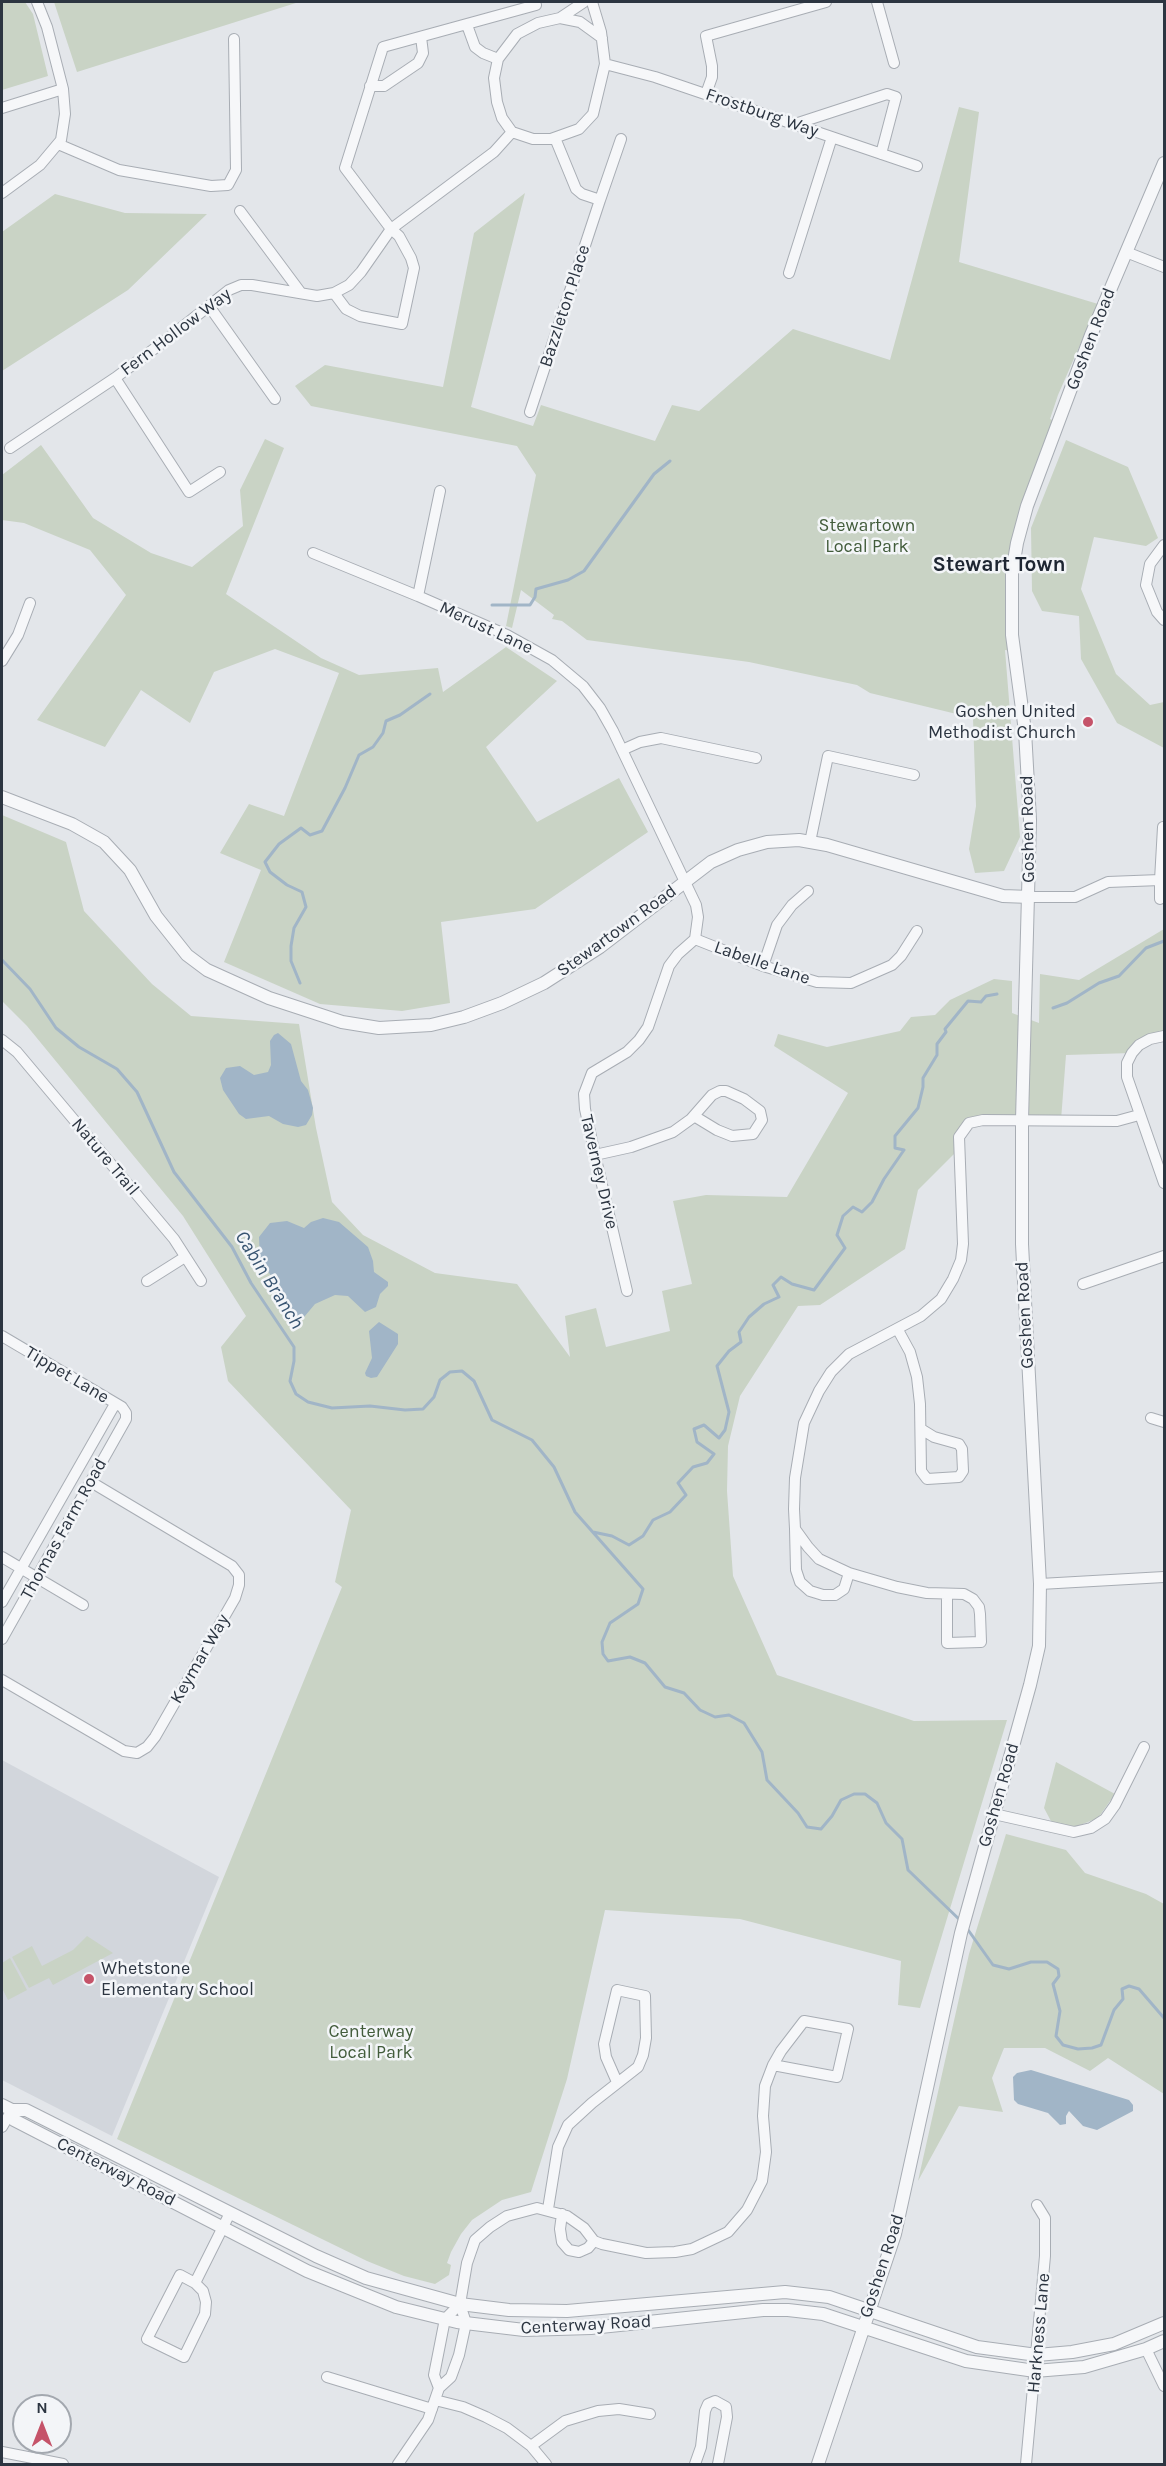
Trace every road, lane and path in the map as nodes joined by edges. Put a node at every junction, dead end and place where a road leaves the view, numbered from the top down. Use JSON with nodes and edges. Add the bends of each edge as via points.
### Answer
{"nodes":[{"id":1,"x":37,"y":2,"type":"edge"},
{"id":2,"x":584,"y":2,"type":"edge"},
{"id":3,"x":592,"y":2,"type":"edge"},
{"id":4,"x":826,"y":2,"type":"edge"},
{"id":5,"x":877,"y":2,"type":"edge"},
{"id":6,"x":536,"y":5,"type":"dead end"},
{"id":7,"x":560,"y":18,"type":"junction"},
{"id":8,"x":467,"y":25,"type":"junction"},
{"id":9,"x":421,"y":37,"type":"junction"},
{"id":10,"x":602,"y":38,"type":"junction"},
{"id":11,"x":234,"y":39,"type":"dead end"},
{"id":12,"x":498,"y":59,"type":"junction"},
{"id":13,"x":605,"y":63,"type":"junction"},
{"id":14,"x":894,"y":63,"type":"dead end"},
{"id":15,"x":370,"y":86,"type":"junction"},
{"id":16,"x":63,"y":89,"type":"junction"},
{"id":17,"x":706,"y":94,"type":"junction"},
{"id":18,"x":2,"y":108,"type":"edge"},
{"id":19,"x":794,"y":124,"type":"junction"},
{"id":20,"x":512,"y":132,"type":"junction"},
{"id":21,"x":832,"y":137,"type":"junction"},
{"id":22,"x":555,"y":138,"type":"junction"},
{"id":23,"x":621,"y":139,"type":"dead end"},
{"id":24,"x":58,"y":144,"type":"junction"},
{"id":25,"x":880,"y":154,"type":"junction"},
{"id":26,"x":1164,"y":163,"type":"edge"},
{"id":27,"x":917,"y":166,"type":"dead end"},
{"id":28,"x":2,"y":193,"type":"edge"},
{"id":29,"x":600,"y":200,"type":"junction"},
{"id":30,"x":240,"y":211,"type":"dead end"},
{"id":31,"x":391,"y":229,"type":"junction"},
{"id":32,"x":1126,"y":252,"type":"junction"},
{"id":33,"x":1164,"y":267,"type":"edge"},
{"id":34,"x":789,"y":273,"type":"dead end"},
{"id":35,"x":302,"y":293,"type":"junction"},
{"id":36,"x":334,"y":293,"type":"junction"},
{"id":37,"x":209,"y":306,"type":"junction"},
{"id":38,"x":115,"y":378,"type":"junction"},
{"id":39,"x":275,"y":399,"type":"dead end"},
{"id":40,"x":530,"y":412,"type":"dead end"},
{"id":41,"x":10,"y":448,"type":"dead end"},
{"id":42,"x":220,"y":472,"type":"dead end"},
{"id":43,"x":440,"y":491,"type":"dead end"},
{"id":44,"x":1164,"y":545,"type":"edge"},
{"id":45,"x":313,"y":553,"type":"dead end"},
{"id":46,"x":418,"y":596,"type":"junction"},
{"id":47,"x":30,"y":603,"type":"dead end"},
{"id":48,"x":1164,"y":620,"type":"edge"},
{"id":49,"x":2,"y":661,"type":"edge"},
{"id":50,"x":622,"y":750,"type":"junction"},
{"id":51,"x":756,"y":758,"type":"dead end"},
{"id":52,"x":914,"y":775,"type":"dead end"},
{"id":53,"x":2,"y":797,"type":"edge"},
{"id":54,"x":1163,"y":827,"type":"dead end"},
{"id":55,"x":810,"y":842,"type":"junction"},
{"id":56,"x":1160,"y":880,"type":"junction"},
{"id":57,"x":684,"y":883,"type":"junction"},
{"id":58,"x":808,"y":891,"type":"dead end"},
{"id":59,"x":1029,"y":897,"type":"junction"},
{"id":60,"x":1160,"y":899,"type":"dead end"},
{"id":61,"x":917,"y":931,"type":"dead end"},
{"id":62,"x":695,"y":939,"type":"junction"},
{"id":63,"x":763,"y":966,"type":"junction"},
{"id":64,"x":1164,"y":1036,"type":"edge"},
{"id":65,"x":2,"y":1040,"type":"edge"},
{"id":66,"x":1139,"y":1115,"type":"junction"},
{"id":67,"x":694,"y":1116,"type":"junction"},
{"id":68,"x":1022,"y":1120,"type":"junction"},
{"id":69,"x":595,"y":1155,"type":"junction"},
{"id":70,"x":1164,"y":1183,"type":"edge"},
{"id":71,"x":1164,"y":1256,"type":"edge"},
{"id":72,"x":185,"y":1257,"type":"junction"},
{"id":73,"x":147,"y":1281,"type":"dead end"},
{"id":74,"x":201,"y":1281,"type":"dead end"},
{"id":75,"x":1083,"y":1284,"type":"dead end"},
{"id":76,"x":627,"y":1291,"type":"dead end"},
{"id":77,"x":898,"y":1330,"type":"junction"},
{"id":78,"x":2,"y":1336,"type":"edge"},
{"id":79,"x":115,"y":1404,"type":"junction"},
{"id":80,"x":1151,"y":1418,"type":"dead end"},
{"id":81,"x":126,"y":1419,"type":"joint"},
{"id":82,"x":1164,"y":1422,"type":"edge"},
{"id":83,"x":921,"y":1429,"type":"junction"},
{"id":84,"x":91,"y":1482,"type":"junction"},
{"id":85,"x":795,"y":1529,"type":"junction"},
{"id":86,"x":2,"y":1557,"type":"edge"},
{"id":87,"x":20,"y":1568,"type":"junction"},
{"id":88,"x":849,"y":1573,"type":"junction"},
{"id":89,"x":1164,"y":1577,"type":"edge"},
{"id":90,"x":37,"y":1578,"type":"junction"},
{"id":91,"x":1040,"y":1584,"type":"junction"},
{"id":92,"x":947,"y":1594,"type":"junction"},
{"id":93,"x":2,"y":1602,"type":"edge"},
{"id":94,"x":83,"y":1605,"type":"dead end"},
{"id":95,"x":2,"y":1639,"type":"edge"},
{"id":96,"x":2,"y":1680,"type":"edge"},
{"id":97,"x":1144,"y":1747,"type":"dead end"},
{"id":98,"x":994,"y":1814,"type":"junction"},
{"id":99,"x":773,"y":2065,"type":"junction"},
{"id":100,"x":617,"y":2082,"type":"junction"},
{"id":101,"x":7,"y":2108,"type":"edge"},
{"id":102,"x":2,"y":2127,"type":"edge"},
{"id":103,"x":1037,"y":2205,"type":"dead end"},
{"id":104,"x":548,"y":2209,"type":"junction"},
{"id":105,"x":230,"y":2213,"type":"junction"},
{"id":106,"x":562,"y":2214,"type":"junction"},
{"id":107,"x":222,"y":2226,"type":"junction"},
{"id":108,"x":594,"y":2241,"type":"junction"},
{"id":109,"x":195,"y":2283,"type":"junction"},
{"id":110,"x":460,"y":2304,"type":"junction"},
{"id":111,"x":868,"y":2311,"type":"junction"},
{"id":112,"x":445,"y":2319,"type":"junction"},
{"id":113,"x":466,"y":2323,"type":"junction"},
{"id":114,"x":1164,"y":2323,"type":"edge"},
{"id":115,"x":862,"y":2329,"type":"junction"},
{"id":116,"x":1164,"y":2341,"type":"edge"},
{"id":117,"x":1146,"y":2349,"type":"junction"},
{"id":118,"x":1037,"y":2355,"type":"junction"},
{"id":119,"x":1035,"y":2371,"type":"junction"},
{"id":120,"x":327,"y":2377,"type":"dead end"},
{"id":121,"x":1164,"y":2386,"type":"edge"},
{"id":122,"x":439,"y":2388,"type":"junction"},
{"id":123,"x":434,"y":2405,"type":"junction"},
{"id":124,"x":650,"y":2414,"type":"dead end"},
{"id":125,"x":531,"y":2446,"type":"junction"},
{"id":126,"x":2,"y":2452,"type":"edge"},
{"id":127,"x":29,"y":2460,"type":"edge"},
{"id":128,"x":63,"y":2464,"type":"edge"},
{"id":129,"x":398,"y":2464,"type":"edge"},
{"id":130,"x":546,"y":2464,"type":"edge"},
{"id":131,"x":695,"y":2464,"type":"edge"},
{"id":132,"x":718,"y":2464,"type":"edge"},
{"id":133,"x":818,"y":2464,"type":"edge"},
{"id":134,"x":1026,"y":2464,"type":"edge"}],
"edges":[{"from":1,"to":16,"type":"street"},
{"from":2,"to":7,"type":"street"},
{"from":3,"to":10,"type":"street"},
{"from":4,"to":17,"type":"street","via":[[706,36],[712,77]]},
{"from":5,"to":14,"type":"street"},
{"from":6,"to":8,"type":"street"},
{"from":7,"to":10,"type":"street","via":[[580,22]]},
{"from":7,"to":12,"type":"street","via":[[517,34]]},
{"from":8,"to":9,"type":"street"},
{"from":8,"to":12,"type":"street","via":[[475,46]]},
{"from":9,"to":15,"type":"street","via":[[383,47]]},
{"from":9,"to":15,"type":"street","via":[[423,53],[418,63],[384,86]]},
{"from":10,"to":13,"type":"street"},
{"from":11,"to":24,"type":"street","via":[[236,170],[228,185],[211,186],[119,170]]},
{"from":12,"to":20,"type":"street","via":[[494,78],[497,102]]},
{"from":13,"to":17,"type":"street","name":"Frostburg Way"},
{"from":13,"to":22,"type":"street","via":[[593,114],[579,129]]},
{"from":15,"to":31,"type":"street","via":[[345,168]]},
{"from":16,"to":18,"type":"street"},
{"from":16,"to":24,"type":"street","via":[[65,114]]},
{"from":17,"to":19,"type":"street","name":"Frostburg Way"},
{"from":19,"to":21,"type":"street","name":"Frostburg Way"},
{"from":19,"to":25,"type":"street","via":[[887,94],[896,97]]},
{"from":20,"to":22,"type":"street","via":[[533,139]]},
{"from":20,"to":31,"type":"street","via":[[494,152]]},
{"from":21,"to":25,"type":"street","name":"Frostburg Way"},
{"from":21,"to":34,"type":"street"},
{"from":22,"to":29,"type":"street","via":[[576,189]]},
{"from":23,"to":29,"type":"street","name":"Bazzleton Place"},
{"from":24,"to":28,"type":"street","via":[[40,165]]},
{"from":25,"to":27,"type":"street","name":"Frostburg Way"},
{"from":26,"to":32,"type":"street","name":"Goshen Road"},
{"from":29,"to":40,"type":"street","name":"Bazzleton Place"},
{"from":30,"to":35,"type":"street"},
{"from":31,"to":36,"type":"street","via":[[361,272]]},
{"from":31,"to":36,"type":"street","via":[[405,245],[414,268],[402,324],[360,316],[346,309]]},
{"from":32,"to":33,"type":"street"},
{"from":32,"to":59,"type":"street","name":"Goshen Road","via":[[1027,506],[1014,563],[1012,635],[1030,820]]},
{"from":35,"to":36,"type":"street","name":"Fern Hollow Way"},
{"from":35,"to":37,"type":"street","name":"Fern Hollow Way","via":[[241,285]]},
{"from":37,"to":38,"type":"street","name":"Fern Hollow Way"},
{"from":37,"to":39,"type":"street"},
{"from":38,"to":41,"type":"street","name":"Fern Hollow Way"},
{"from":38,"to":42,"type":"street","via":[[189,492]]},
{"from":43,"to":46,"type":"street"},
{"from":44,"to":48,"type":"street","via":[[1150,564],[1146,585],[1156,612]]},
{"from":45,"to":46,"type":"street","name":"Merust Lane"},
{"from":46,"to":50,"type":"street","name":"Merust Lane","via":[[507,635],[552,660],[583,686],[600,708]]},
{"from":47,"to":49,"type":"street","via":[[18,635]]},
{"from":50,"to":51,"type":"street","via":[[661,738]]},
{"from":50,"to":57,"type":"street","name":"Merust Lane"},
{"from":52,"to":55,"type":"street","via":[[828,756]]},
{"from":53,"to":57,"type":"street","name":"Stewartown Road","via":[[72,824],[104,842],[130,870],[156,916],[187,955],[207,970],[269,998],[335,1020],[379,1028],[431,1025],[502,1003],[544,983],[600,947]]},
{"from":54,"to":56,"type":"street"},
{"from":55,"to":57,"type":"street","name":"Stewartown Road","via":[[767,842],[738,850],[711,862]]},
{"from":55,"to":59,"type":"street","name":"Stewartown Road","via":[[1003,896]]},
{"from":56,"to":59,"type":"street","via":[[1108,882],[1075,897]]},
{"from":56,"to":60,"type":"street"},
{"from":57,"to":62,"type":"street","via":[[696,905]]},
{"from":58,"to":63,"type":"street","via":[[777,925]]},
{"from":59,"to":68,"type":"street","name":"Goshen Road"},
{"from":61,"to":63,"type":"street","name":"Labelle Lane","via":[[892,965],[851,983],[817,982]]},
{"from":62,"to":63,"type":"street","name":"Labelle Lane"},
{"from":62,"to":69,"type":"street","name":"Taverney Drive","via":[[669,966],[648,1027],[639,1040],[627,1052],[597,1068],[587,1081],[585,1109]]},
{"from":64,"to":66,"type":"street","via":[[1139,1045],[1126,1063],[1126,1077]]},
{"from":65,"to":72,"type":"street","name":"Nature Trail","via":[[17,1052]]},
{"from":66,"to":68,"type":"street","via":[[1118,1121]]},
{"from":66,"to":70,"type":"street"},
{"from":67,"to":67,"type":"street","via":[[712,1095],[726,1091],[760,1111],[762,1120],[753,1134],[732,1136]]},
{"from":67,"to":69,"type":"street","via":[[673,1132]]},
{"from":68,"to":77,"type":"street","via":[[982,1120],[963,1129],[959,1137],[961,1260],[941,1299]]},
{"from":68,"to":91,"type":"street","name":"Goshen Road","via":[[1024,1308]]},
{"from":69,"to":76,"type":"street","name":"Taverney Drive"},
{"from":71,"to":75,"type":"street"},
{"from":72,"to":73,"type":"street"},
{"from":72,"to":74,"type":"street","name":"Nature Trail"},
{"from":77,"to":83,"type":"street","via":[[917,1377]]},
{"from":77,"to":85,"type":"street","via":[[849,1354],[819,1391],[804,1423],[799,1446]]},
{"from":78,"to":79,"type":"street","name":"Tippet Lane"},
{"from":79,"to":81,"type":"street","name":"Tippet Lane","via":[[126,1413]]},
{"from":79,"to":87,"type":"street","name":"Thomas Farm Road"},
{"from":80,"to":82,"type":"street"},
{"from":81,"to":84,"type":"street","name":"Thomas Farm Road"},
{"from":83,"to":83,"type":"street","via":[[923,1476],[959,1477],[963,1471],[959,1444]]},
{"from":84,"to":90,"type":"street","name":"Thomas Farm Road"},
{"from":84,"to":96,"type":"street","name":"Keymar Way","via":[[232,1566],[239,1575],[235,1598],[154,1737],[147,1748],[137,1753],[124,1751]]},
{"from":85,"to":88,"type":"street","via":[[819,1559]]},
{"from":85,"to":88,"type":"street","via":[[796,1570],[800,1582],[810,1591],[835,1595],[844,1589]]},
{"from":86,"to":87,"type":"street"},
{"from":87,"to":90,"type":"street"},
{"from":87,"to":93,"type":"street","name":"Thomas Farm Road"},
{"from":88,"to":92,"type":"street","via":[[897,1587]]},
{"from":89,"to":91,"type":"street"},
{"from":90,"to":94,"type":"street"},
{"from":90,"to":95,"type":"street","name":"Thomas Farm Road"},
{"from":91,"to":98,"type":"street","name":"Goshen Road","via":[[1039,1646]]},
{"from":92,"to":92,"type":"street","via":[[964,1594],[979,1607],[981,1642],[948,1643]]},
{"from":97,"to":98,"type":"street","via":[[1105,1819],[1091,1828],[1074,1832]]},
{"from":98,"to":111,"type":"street","name":"Goshen Road","via":[[937,2034],[901,2209]]},
{"from":99,"to":99,"type":"street","via":[[804,2021],[848,2029],[837,2077]]},
{"from":99,"to":108,"type":"street","via":[[765,2086],[766,2152],[762,2181],[747,2210],[728,2232],[675,2253],[623,2250]]},
{"from":100,"to":100,"type":"street","via":[[638,2067],[646,2038],[645,1996],[617,1990],[604,2044]]},
{"from":100,"to":104,"type":"street","via":[[568,2125],[558,2147]]},
{"from":101,"to":102,"type":"street"},
{"from":101,"to":105,"type":"street","name":"Centerway Road","via":[[26,2110]]},
{"from":101,"to":107,"type":"street","name":"Centerway Road","via":[[14,2120]]},
{"from":103,"to":118,"type":"street","name":"Harkness Lane","via":[[1045,2218],[1046,2239]]},
{"from":104,"to":106,"type":"street"},
{"from":104,"to":110,"type":"street","via":[[516,2211],[476,2240],[467,2263]]},
{"from":105,"to":107,"type":"street"},
{"from":105,"to":110,"type":"street","name":"Centerway Road","via":[[366,2278]]},
{"from":106,"to":108,"type":"street","via":[[576,2221]]},
{"from":106,"to":108,"type":"street","via":[[562,2242],[569,2250],[579,2252]]},
{"from":107,"to":109,"type":"street"},
{"from":107,"to":112,"type":"street","name":"Centerway Road","via":[[318,2276],[396,2307]]},
{"from":109,"to":109,"type":"street","via":[[180,2275],[147,2338],[184,2357],[205,2314],[203,2291]]},
{"from":110,"to":111,"type":"street","name":"Centerway Road","via":[[567,2311],[785,2292],[829,2297]]},
{"from":110,"to":112,"type":"street"},
{"from":110,"to":113,"type":"street"},
{"from":111,"to":115,"type":"street","name":"Goshen Road"},
{"from":111,"to":118,"type":"street","name":"Centerway Road","via":[[977,2347]]},
{"from":112,"to":113,"type":"street","name":"Centerway Road"},
{"from":112,"to":122,"type":"street","via":[[434,2375]]},
{"from":113,"to":115,"type":"street","name":"Centerway Road","via":[[524,2330],[591,2328],[788,2310],[823,2314]]},
{"from":113,"to":122,"type":"street","via":[[451,2377]]},
{"from":114,"to":118,"type":"street","name":"Centerway Road","via":[[1114,2344]]},
{"from":115,"to":119,"type":"street","name":"Centerway Road","via":[[966,2361]]},
{"from":115,"to":133,"type":"street","name":"Goshen Road"},
{"from":116,"to":117,"type":"street","name":"Centerway Road"},
{"from":117,"to":119,"type":"street","name":"Centerway Road","via":[[1084,2367]]},
{"from":117,"to":121,"type":"street"},
{"from":118,"to":119,"type":"street","name":"Harkness Lane"},
{"from":119,"to":134,"type":"street","name":"Harkness Lane"},
{"from":120,"to":123,"type":"street"},
{"from":122,"to":123,"type":"street"},
{"from":123,"to":125,"type":"street","via":[[486,2417]]},
{"from":123,"to":129,"type":"street","via":[[414,2444]]},
{"from":124,"to":125,"type":"street","via":[[619,2409],[577,2416]]},
{"from":125,"to":130,"type":"street"},
{"from":126,"to":127,"type":"street"},
{"from":127,"to":128,"type":"street"},
{"from":131,"to":132,"type":"street","via":[[705,2411],[715,2401],[726,2407],[727,2417]]}]}
